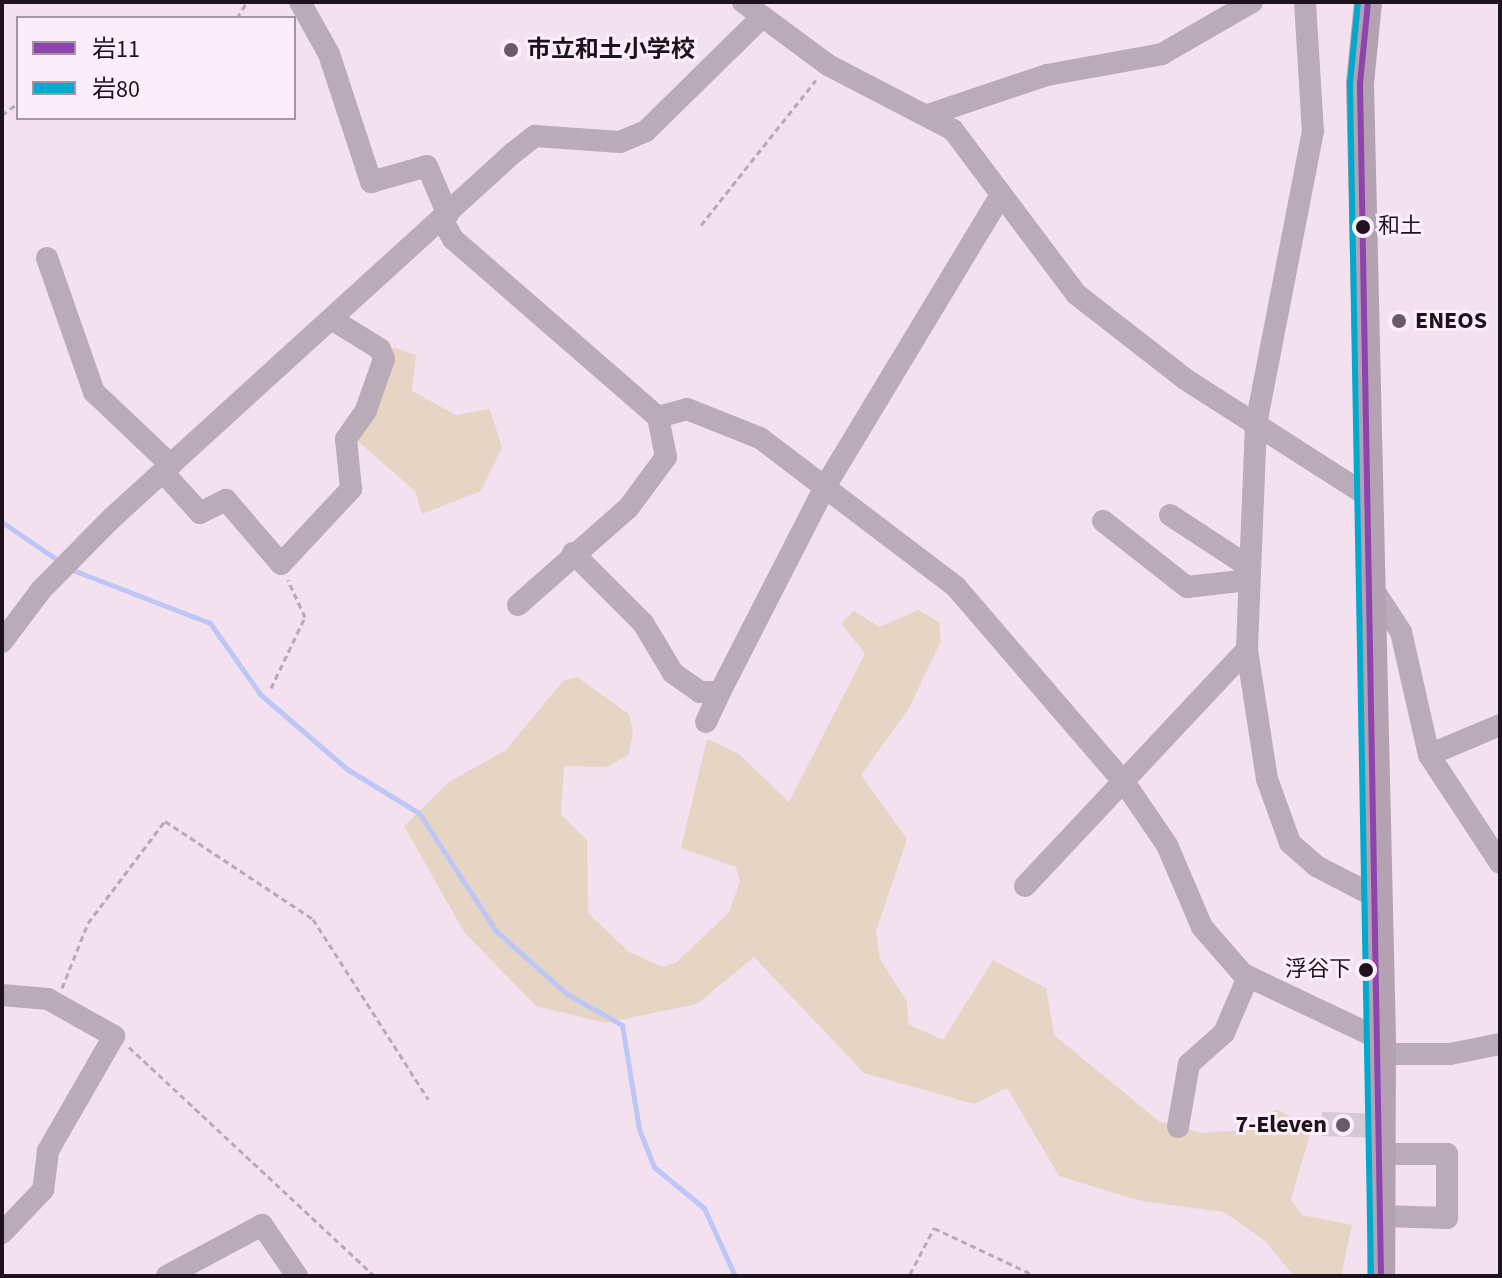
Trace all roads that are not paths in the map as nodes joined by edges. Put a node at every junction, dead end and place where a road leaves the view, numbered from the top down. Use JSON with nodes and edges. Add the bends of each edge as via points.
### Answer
{"nodes":[{"id":1,"x":300,"y":2,"type":"edge"},
{"id":2,"x":743,"y":2,"type":"edge"},
{"id":3,"x":1252,"y":2,"type":"edge"},
{"id":4,"x":1305,"y":2,"type":"edge"},
{"id":5,"x":1368,"y":2,"type":"edge"},
{"id":6,"x":761,"y":18,"type":"junction"},
{"id":7,"x":928,"y":115,"type":"junction"},
{"id":8,"x":1001,"y":195,"type":"junction"},
{"id":9,"x":446,"y":218,"type":"junction"},
{"id":10,"x":47,"y":258,"type":"dead end"},
{"id":11,"x":333,"y":320,"type":"junction"},
{"id":12,"x":658,"y":417,"type":"junction"},
{"id":13,"x":1256,"y":424,"type":"junction"},
{"id":14,"x":167,"y":469,"type":"junction"},
{"id":15,"x":826,"y":485,"type":"junction"},
{"id":16,"x":1368,"y":496,"type":"junction"},
{"id":17,"x":1170,"y":515,"type":"dead end"},
{"id":18,"x":1103,"y":521,"type":"dead end"},
{"id":19,"x":573,"y":553,"type":"junction"},
{"id":20,"x":1248,"y":573,"type":"junction"},
{"id":21,"x":1371,"y":586,"type":"junction"},
{"id":22,"x":518,"y":605,"type":"dead end"},
{"id":23,"x":2,"y":642,"type":"edge"},
{"id":24,"x":1247,"y":650,"type":"junction"},
{"id":25,"x":720,"y":692,"type":"junction"},
{"id":26,"x":706,"y":722,"type":"dead end"},
{"id":27,"x":1500,"y":725,"type":"edge"},
{"id":28,"x":1429,"y":755,"type":"junction"},
{"id":29,"x":1124,"y":782,"type":"junction"},
{"id":30,"x":1500,"y":863,"type":"edge"},
{"id":31,"x":1025,"y":886,"type":"dead end"},
{"id":32,"x":1378,"y":898,"type":"junction"},
{"id":33,"x":1248,"y":977,"type":"junction"},
{"id":34,"x":2,"y":995,"type":"edge"},
{"id":35,"x":1500,"y":1044,"type":"edge"},
{"id":36,"x":1382,"y":1047,"type":"junction"},
{"id":37,"x":1178,"y":1127,"type":"dead end"},
{"id":38,"x":1382,"y":1154,"type":"junction"},
{"id":39,"x":1381,"y":1216,"type":"junction"},
{"id":40,"x":2,"y":1233,"type":"edge"},
{"id":41,"x":167,"y":1276,"type":"edge"},
{"id":42,"x":297,"y":1276,"type":"edge"},
{"id":43,"x":1381,"y":1276,"type":"edge"}],
"edges":[{"from":1,"to":9,"type":"street","via":[[323,41],[371,182],[427,166]]},
{"from":2,"to":6,"type":"street"},
{"from":3,"to":7,"type":"street","via":[[1162,54],[1047,75]]},
{"from":4,"to":13,"type":"street","via":[[1308,174]]},
{"from":5,"to":16,"type":"main road","via":[[1360,84]]},
{"from":6,"to":7,"type":"street","via":[[887,101]]},
{"from":6,"to":9,"type":"street","via":[[646,131],[620,142],[535,136]]},
{"from":7,"to":8,"type":"street","via":[[953,130]]},
{"from":8,"to":13,"type":"street","via":[[1076,294],[1129,340]]},
{"from":8,"to":15,"type":"street"},
{"from":9,"to":11,"type":"street"},
{"from":9,"to":12,"type":"street","via":[[453,239]]},
{"from":10,"to":14,"type":"street","via":[[94,392]]},
{"from":11,"to":14,"type":"street"},
{"from":11,"to":14,"type":"street","via":[[380,349],[384,359],[346,439],[351,489],[281,564],[226,500],[200,513]]},
{"from":12,"to":15,"type":"street","via":[[687,409],[744,428]]},
{"from":12,"to":19,"type":"street","via":[[666,457],[620,517]]},
{"from":13,"to":16,"type":"street"},
{"from":13,"to":20,"type":"street"},
{"from":14,"to":23,"type":"street","via":[[41,590]]},
{"from":15,"to":25,"type":"street"},
{"from":15,"to":29,"type":"street","via":[[956,587]]},
{"from":16,"to":21,"type":"main road"},
{"from":17,"to":20,"type":"street"},
{"from":18,"to":20,"type":"street","via":[[1187,587]]},
{"from":19,"to":22,"type":"street"},
{"from":19,"to":25,"type":"street","via":[[643,623],[673,673],[700,692]]},
{"from":20,"to":24,"type":"street"},
{"from":21,"to":28,"type":"street","via":[[1401,632]]},
{"from":21,"to":32,"type":"main road"},
{"from":24,"to":29,"type":"street"},
{"from":24,"to":32,"type":"street","via":[[1267,779],[1290,843]]},
{"from":25,"to":26,"type":"street"},
{"from":27,"to":28,"type":"street"},
{"from":28,"to":30,"type":"street"},
{"from":29,"to":31,"type":"street"},
{"from":29,"to":33,"type":"street","via":[[1167,845],[1202,927]]},
{"from":32,"to":36,"type":"main road"},
{"from":33,"to":36,"type":"street"},
{"from":33,"to":37,"type":"street","via":[[1224,1033],[1189,1064]]},
{"from":34,"to":40,"type":"street","via":[[57,1003],[114,1036],[48,1151],[43,1190]]},
{"from":35,"to":36,"type":"street","via":[[1450,1054]]},
{"from":36,"to":38,"type":"main road"},
{"from":38,"to":39,"type":"main road"},
{"from":38,"to":39,"type":"street","via":[[1447,1154],[1447,1218]]},
{"from":39,"to":43,"type":"main road"},
{"from":41,"to":42,"type":"street","via":[[262,1225]]}]}
